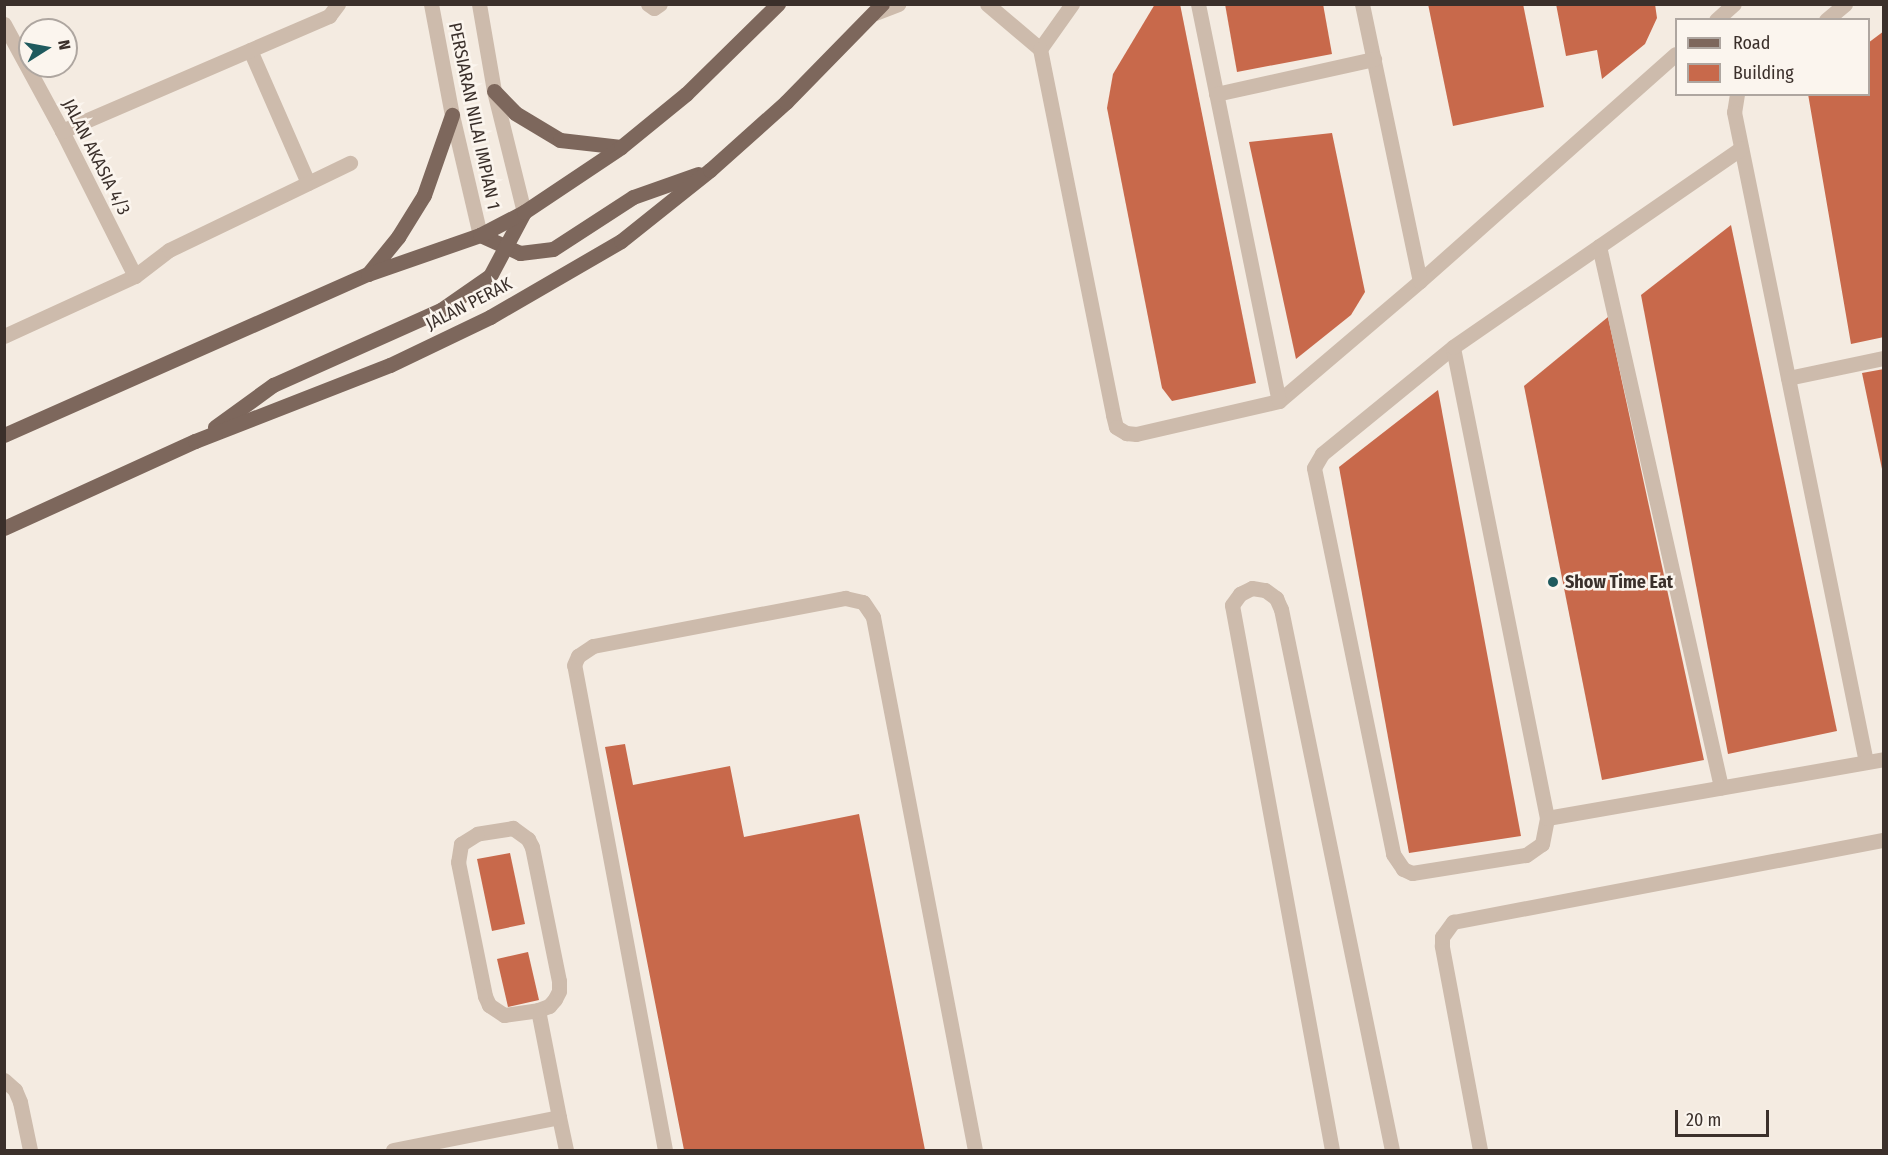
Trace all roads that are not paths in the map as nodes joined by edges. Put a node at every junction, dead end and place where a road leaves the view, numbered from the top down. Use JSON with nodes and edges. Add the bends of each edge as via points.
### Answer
{"nodes":[{"id":1,"x":338,"y":4,"type":"edge"},
{"id":2,"x":431,"y":4,"type":"edge"},
{"id":3,"x":479,"y":4,"type":"edge"},
{"id":4,"x":648,"y":4,"type":"edge"},
{"id":5,"x":660,"y":4,"type":"edge"},
{"id":6,"x":778,"y":4,"type":"edge"},
{"id":7,"x":898,"y":4,"type":"edge"},
{"id":8,"x":987,"y":4,"type":"edge"},
{"id":9,"x":1198,"y":4,"type":"edge"},
{"id":10,"x":1362,"y":4,"type":"edge"},
{"id":11,"x":1734,"y":4,"type":"edge"},
{"id":12,"x":1845,"y":4,"type":"edge"},
{"id":13,"x":1068,"y":6,"type":"edge"},
{"id":14,"x":879,"y":9,"type":"edge"},
{"id":15,"x":1717,"y":14,"type":"edge"},
{"id":16,"x":1828,"y":18,"type":"edge"},
{"id":17,"x":4,"y":24,"type":"edge"},
{"id":18,"x":1040,"y":49,"type":"junction"},
{"id":19,"x":250,"y":50,"type":"junction"},
{"id":20,"x":1675,"y":56,"type":"edge"},
{"id":21,"x":1374,"y":59,"type":"junction"},
{"id":22,"x":494,"y":91,"type":"junction"},
{"id":23,"x":1216,"y":94,"type":"junction"},
{"id":24,"x":1737,"y":96,"type":"edge"},
{"id":25,"x":452,"y":115,"type":"junction"},
{"id":26,"x":62,"y":131,"type":"junction"},
{"id":27,"x":621,"y":147,"type":"junction"},
{"id":28,"x":1741,"y":148,"type":"junction"},
{"id":29,"x":350,"y":163,"type":"dead end"},
{"id":30,"x":710,"y":170,"type":"junction"},
{"id":31,"x":308,"y":183,"type":"junction"},
{"id":32,"x":524,"y":212,"type":"junction"},
{"id":33,"x":480,"y":235,"type":"junction"},
{"id":34,"x":1599,"y":246,"type":"junction"},
{"id":35,"x":506,"y":247,"type":"junction"},
{"id":36,"x":368,"y":274,"type":"junction"},
{"id":37,"x":135,"y":276,"type":"junction"},
{"id":38,"x":1420,"y":281,"type":"junction"},
{"id":39,"x":4,"y":336,"type":"edge"},
{"id":40,"x":1453,"y":348,"type":"junction"},
{"id":41,"x":1884,"y":358,"type":"edge"},
{"id":42,"x":1788,"y":378,"type":"junction"},
{"id":43,"x":1279,"y":401,"type":"junction"},
{"id":44,"x":4,"y":435,"type":"edge"},
{"id":45,"x":195,"y":441,"type":"junction"},
{"id":46,"x":4,"y":528,"type":"edge"},
{"id":47,"x":1884,"y":759,"type":"edge"},
{"id":48,"x":1866,"y":762,"type":"junction"},
{"id":49,"x":1720,"y":787,"type":"junction"},
{"id":50,"x":1547,"y":818,"type":"junction"},
{"id":51,"x":1884,"y":840,"type":"edge"},
{"id":52,"x":538,"y":1010,"type":"junction"},
{"id":53,"x":4,"y":1080,"type":"edge"},
{"id":54,"x":560,"y":1117,"type":"junction"},
{"id":55,"x":30,"y":1150,"type":"edge"},
{"id":56,"x":393,"y":1150,"type":"edge"},
{"id":57,"x":566,"y":1150,"type":"edge"},
{"id":58,"x":665,"y":1150,"type":"edge"},
{"id":59,"x":975,"y":1150,"type":"edge"},
{"id":60,"x":1332,"y":1150,"type":"edge"},
{"id":61,"x":1392,"y":1150,"type":"edge"},
{"id":62,"x":1480,"y":1150,"type":"edge"}],
"edges":[{"from":1,"to":19,"type":"street","via":[[329,16]]},
{"from":2,"to":25,"type":"street","name":"PERSIARAN NILAI IMPIAN 1"},
{"from":3,"to":22,"type":"street","name":"PERSIARAN NILAI IMPIAN 1"},
{"from":4,"to":5,"type":"street","via":[[654,8]]},
{"from":6,"to":27,"type":"main road","via":[[686,94]]},
{"from":7,"to":14,"type":"street"},
{"from":8,"to":18,"type":"street"},
{"from":9,"to":23,"type":"street"},
{"from":10,"to":21,"type":"street"},
{"from":11,"to":15,"type":"street"},
{"from":12,"to":16,"type":"street"},
{"from":13,"to":18,"type":"street"},
{"from":14,"to":30,"type":"main road","name":"JALAN PERAK","via":[[786,102]]},
{"from":17,"to":26,"type":"street","name":"JALAN AKASIA 4/3"},
{"from":18,"to":43,"type":"street","via":[[1116,427],[1136,434]]},
{"from":19,"to":26,"type":"street"},
{"from":19,"to":31,"type":"street"},
{"from":20,"to":38,"type":"street"},
{"from":21,"to":23,"type":"street"},
{"from":21,"to":38,"type":"street"},
{"from":22,"to":27,"type":"main road","via":[[515,113],[560,140]]},
{"from":22,"to":32,"type":"street","name":"PERSIARAN NILAI IMPIAN 1"},
{"from":23,"to":43,"type":"street"},
{"from":24,"to":28,"type":"street","via":[[1734,112]]},
{"from":25,"to":33,"type":"street","name":"PERSIARAN NILAI IMPIAN 1"},
{"from":25,"to":36,"type":"main road","via":[[424,195],[398,237]]},
{"from":26,"to":37,"type":"street","name":"JALAN AKASIA 4/3"},
{"from":27,"to":32,"type":"main road"},
{"from":28,"to":34,"type":"street"},
{"from":28,"to":42,"type":"street"},
{"from":29,"to":31,"type":"street"},
{"from":30,"to":35,"type":"main road","via":[[633,197],[553,249],[520,253]]},
{"from":30,"to":45,"type":"main road","name":"JALAN PERAK","via":[[621,241],[490,317],[390,365]]},
{"from":31,"to":37,"type":"street","via":[[169,250]]},
{"from":32,"to":33,"type":"main road"},
{"from":32,"to":35,"type":"main road"},
{"from":33,"to":35,"type":"main road"},
{"from":33,"to":36,"type":"main road"},
{"from":34,"to":40,"type":"street"},
{"from":34,"to":49,"type":"street"},
{"from":35,"to":45,"type":"main road","via":[[490,276],[441,310],[273,385]]},
{"from":36,"to":44,"type":"main road"},
{"from":37,"to":39,"type":"street"},
{"from":38,"to":43,"type":"street"},
{"from":40,"to":50,"type":"street"},
{"from":40,"to":50,"type":"street","via":[[1322,454],[1316,460],[1314,477],[1397,863],[1403,870],[1421,873],[1526,855],[1542,844]]},
{"from":41,"to":42,"type":"street"},
{"from":42,"to":48,"type":"street"},
{"from":45,"to":46,"type":"main road","name":"JALAN PERAK"},
{"from":47,"to":48,"type":"street"},
{"from":48,"to":49,"type":"street"},
{"from":49,"to":50,"type":"street"},
{"from":51,"to":62,"type":"street","via":[[1453,922],[1442,937],[1442,946]]},
{"from":52,"to":52,"type":"street","via":[[504,1015],[489,1005],[485,996],[458,862],[461,844],[477,834],[513,828],[522,832],[532,848],[559,981],[555,999]]},
{"from":52,"to":54,"type":"street"},
{"from":53,"to":55,"type":"street","via":[[15,1090],[20,1102]]},
{"from":54,"to":56,"type":"street"},
{"from":54,"to":57,"type":"street"},
{"from":58,"to":59,"type":"street","via":[[574,665],[578,656],[593,646],[845,598],[863,602],[873,617]]},
{"from":60,"to":61,"type":"street","via":[[1232,604],[1252,588],[1265,590],[1276,598],[1281,609]]}]}
